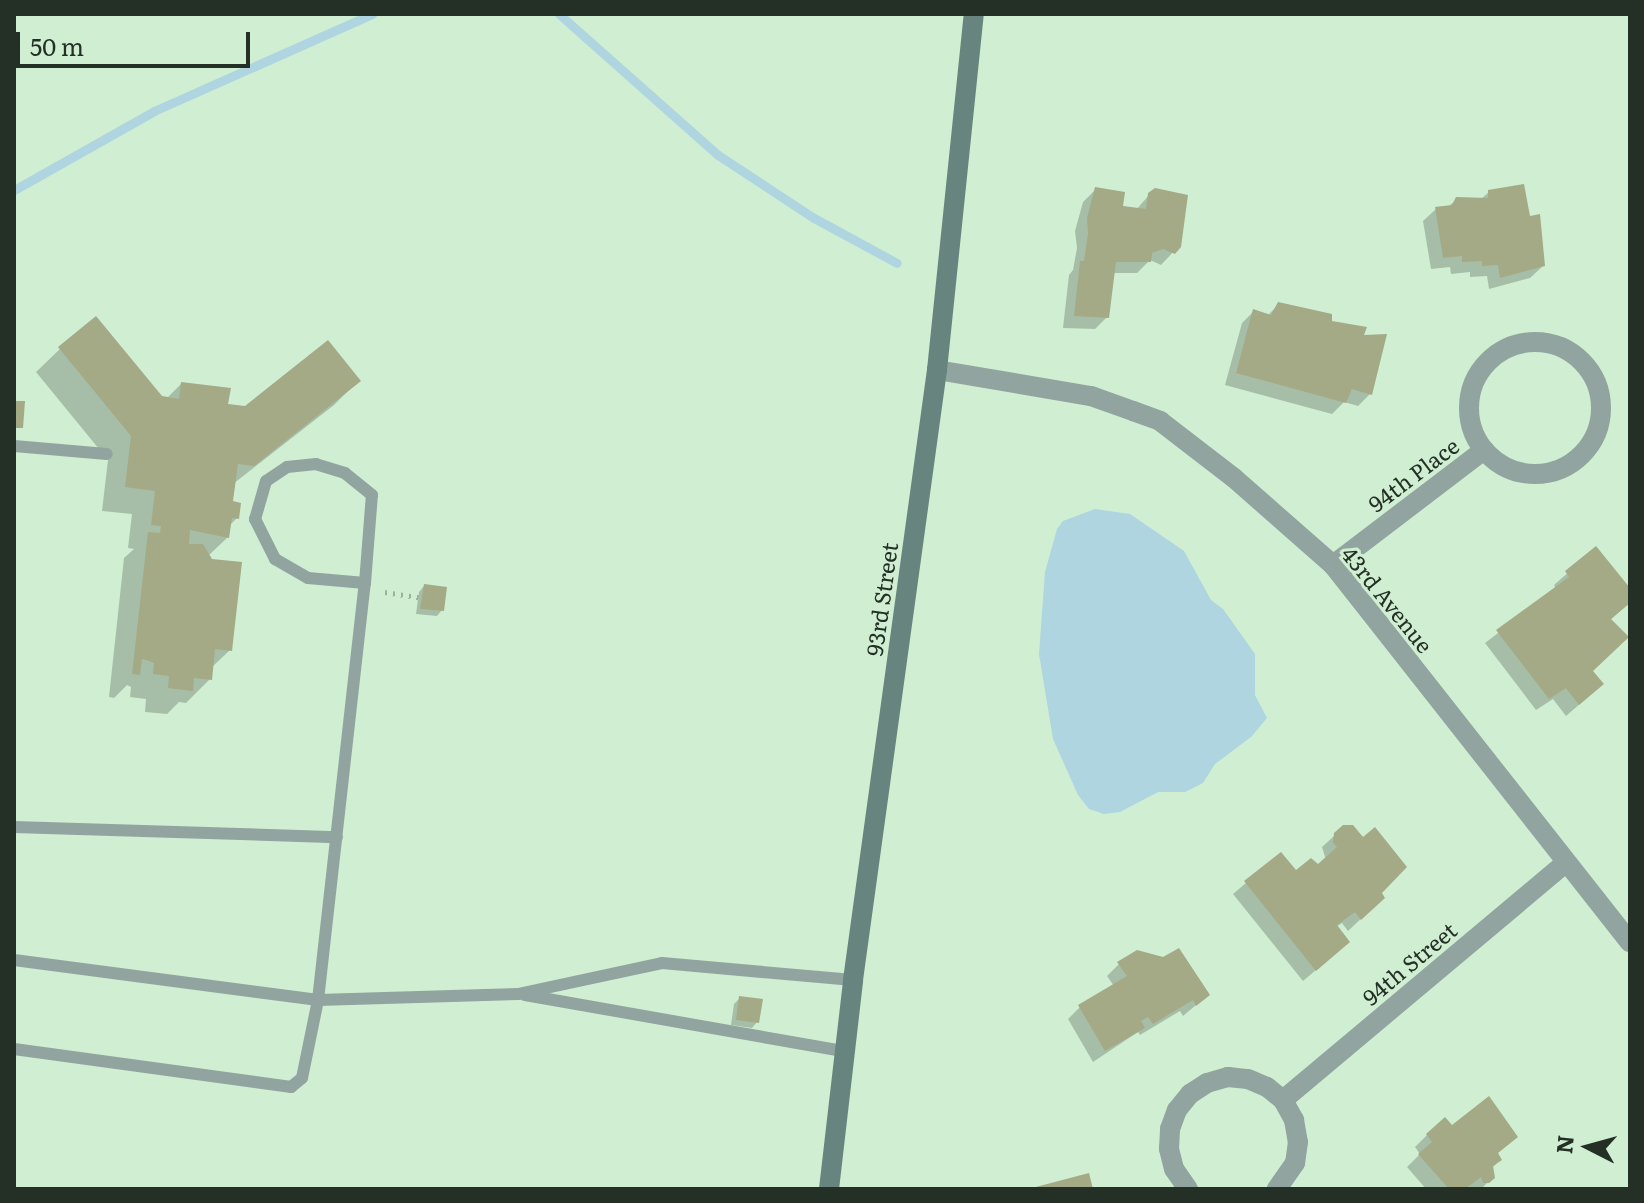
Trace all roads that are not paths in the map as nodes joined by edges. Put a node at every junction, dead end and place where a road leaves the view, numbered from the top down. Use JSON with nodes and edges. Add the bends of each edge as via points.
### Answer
{"nodes":[{"id":1,"x":974,"y":14,"type":"edge"},
{"id":2,"x":937,"y":370,"type":"junction"},
{"id":3,"x":14,"y":446,"type":"edge"},
{"id":4,"x":1484,"y":450,"type":"junction"},
{"id":5,"x":107,"y":454,"type":"dead end"},
{"id":6,"x":1333,"y":565,"type":"junction"},
{"id":7,"x":364,"y":586,"type":"junction"},
{"id":8,"x":14,"y":827,"type":"edge"},
{"id":9,"x":337,"y":837,"type":"junction"},
{"id":10,"x":1565,"y":863,"type":"junction"},
{"id":11,"x":1630,"y":942,"type":"edge"},
{"id":12,"x":14,"y":960,"type":"edge"},
{"id":13,"x":853,"y":980,"type":"junction"},
{"id":14,"x":518,"y":994,"type":"junction"},
{"id":15,"x":318,"y":1000,"type":"junction"},
{"id":16,"x":14,"y":1049,"type":"edge"},
{"id":17,"x":844,"y":1051,"type":"junction"},
{"id":18,"x":1283,"y":1100,"type":"junction"},
{"id":19,"x":829,"y":1189,"type":"edge"},
{"id":20,"x":1188,"y":1189,"type":"edge"},
{"id":21,"x":1277,"y":1189,"type":"edge"}],
"edges":[{"from":1,"to":2,"type":"street","name":"93rd Street"},
{"from":2,"to":6,"type":"street","name":"43rd Avenue","via":[[1091,396],[1160,421]]},
{"from":2,"to":13,"type":"street","name":"93rd Street"},
{"from":3,"to":5,"type":"lane"},
{"from":4,"to":4,"type":"street","name":"94th Place","via":[[1500,465],[1521,473],[1544,474],[1566,467],[1583,453],[1599,423],[1599,390],[1589,370],[1555,345],[1513,345],[1495,355],[1471,390],[1473,432]]},
{"from":4,"to":6,"type":"street","name":"94th Place"},
{"from":6,"to":10,"type":"street","name":"43rd Avenue"},
{"from":7,"to":7,"type":"lane","via":[[372,495],[345,473],[316,464],[287,467],[266,481],[255,519],[275,559],[308,578]]},
{"from":7,"to":9,"type":"lane"},
{"from":8,"to":9,"type":"lane"},
{"from":9,"to":15,"type":"lane"},
{"from":10,"to":11,"type":"street","name":"43rd Avenue"},
{"from":10,"to":18,"type":"street","name":"94th Street"},
{"from":12,"to":15,"type":"lane"},
{"from":13,"to":14,"type":"lane","via":[[662,963]]},
{"from":13,"to":17,"type":"street","name":"93rd Street"},
{"from":14,"to":15,"type":"lane"},
{"from":14,"to":17,"type":"lane"},
{"from":15,"to":16,"type":"lane","via":[[302,1078],[291,1087]]},
{"from":17,"to":19,"type":"street","name":"93rd Street"},
{"from":18,"to":20,"type":"street","via":[[1248,1079],[1228,1077],[1190,1094],[1177,1110],[1169,1149],[1174,1169]]},
{"from":18,"to":21,"type":"street","via":[[1298,1142],[1295,1163]]}]}
